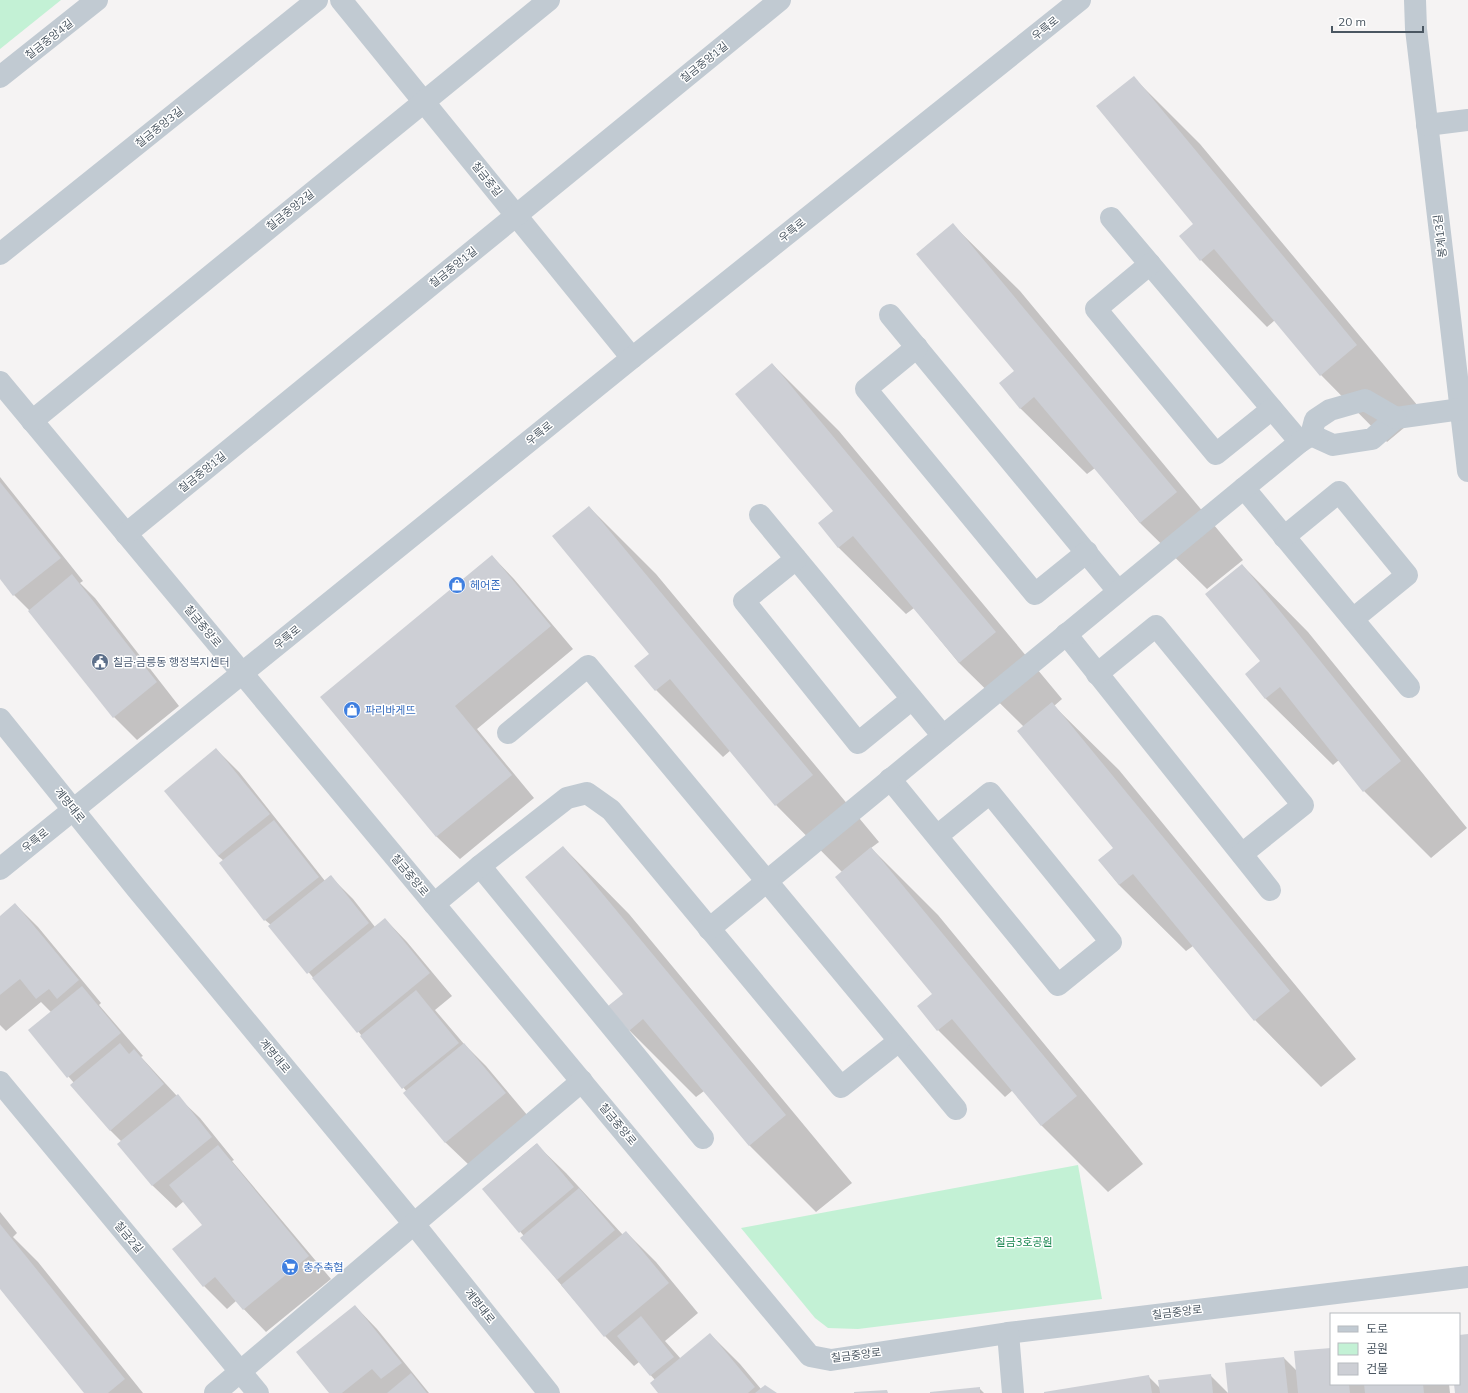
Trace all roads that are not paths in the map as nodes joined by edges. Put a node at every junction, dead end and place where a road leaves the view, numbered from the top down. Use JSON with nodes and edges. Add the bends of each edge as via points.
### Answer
{"nodes":[{"id":1,"x":97,"y":0,"type":"edge"},
{"id":2,"x":317,"y":0,"type":"edge"},
{"id":3,"x":341,"y":0,"type":"edge"},
{"id":4,"x":549,"y":0,"type":"edge"},
{"id":5,"x":780,"y":0,"type":"edge"},
{"id":6,"x":1080,"y":0,"type":"edge"},
{"id":7,"x":1409,"y":0,"type":"edge"},
{"id":8,"x":1415,"y":0,"type":"edge"},
{"id":9,"x":1416,"y":28,"type":"junction"},
{"id":10,"x":0,"y":77,"type":"edge"},
{"id":11,"x":424,"y":102,"type":"junction"},
{"id":12,"x":1468,"y":120,"type":"edge"},
{"id":13,"x":1427,"y":125,"type":"junction"},
{"id":14,"x":516,"y":216,"type":"junction"},
{"id":15,"x":1111,"y":218,"type":"dead end"},
{"id":16,"x":0,"y":254,"type":"edge"},
{"id":17,"x":1150,"y":264,"type":"junction"},
{"id":18,"x":890,"y":314,"type":"dead end"},
{"id":19,"x":917,"y":347,"type":"junction"},
{"id":20,"x":632,"y":358,"type":"junction"},
{"id":21,"x":0,"y":382,"type":"edge"},
{"id":22,"x":1272,"y":409,"type":"junction"},
{"id":23,"x":1461,"y":409,"type":"junction"},
{"id":24,"x":1396,"y":418,"type":"junction"},
{"id":25,"x":32,"y":420,"type":"junction"},
{"id":26,"x":1306,"y":438,"type":"junction"},
{"id":27,"x":1468,"y":471,"type":"edge"},
{"id":28,"x":1244,"y":488,"type":"junction"},
{"id":29,"x":760,"y":514,"type":"dead end"},
{"id":30,"x":126,"y":534,"type":"junction"},
{"id":31,"x":1284,"y":537,"type":"junction"},
{"id":32,"x":1087,"y":552,"type":"junction"},
{"id":33,"x":796,"y":559,"type":"junction"},
{"id":34,"x":1118,"y":591,"type":"junction"},
{"id":35,"x":1353,"y":619,"type":"junction"},
{"id":36,"x":1066,"y":634,"type":"junction"},
{"id":37,"x":242,"y":673,"type":"junction"},
{"id":38,"x":1097,"y":674,"type":"junction"},
{"id":39,"x":1409,"y":687,"type":"dead end"},
{"id":40,"x":912,"y":700,"type":"junction"},
{"id":41,"x":0,"y":719,"type":"edge"},
{"id":42,"x":508,"y":733,"type":"dead end"},
{"id":43,"x":942,"y":736,"type":"junction"},
{"id":44,"x":890,"y":779,"type":"junction"},
{"id":45,"x":74,"y":809,"type":"junction"},
{"id":46,"x":937,"y":836,"type":"junction"},
{"id":47,"x":1242,"y":854,"type":"junction"},
{"id":48,"x":480,"y":866,"type":"junction"},
{"id":49,"x":0,"y":868,"type":"edge"},
{"id":50,"x":767,"y":881,"type":"junction"},
{"id":51,"x":1270,"y":890,"type":"dead end"},
{"id":52,"x":434,"y":904,"type":"junction"},
{"id":53,"x":709,"y":929,"type":"junction"},
{"id":54,"x":899,"y":1041,"type":"junction"},
{"id":55,"x":582,"y":1081,"type":"junction"},
{"id":56,"x":0,"y":1082,"type":"edge"},
{"id":57,"x":956,"y":1109,"type":"dead end"},
{"id":58,"x":702,"y":1138,"type":"dead end"},
{"id":59,"x":414,"y":1224,"type":"junction"},
{"id":60,"x":1468,"y":1277,"type":"edge"},
{"id":61,"x":1008,"y":1333,"type":"junction"},
{"id":62,"x":241,"y":1372,"type":"junction"},
{"id":63,"x":215,"y":1393,"type":"edge"},
{"id":64,"x":258,"y":1393,"type":"edge"},
{"id":65,"x":549,"y":1393,"type":"edge"},
{"id":66,"x":1013,"y":1393,"type":"edge"}],
"edges":[{"from":1,"to":10,"type":"street","name":"칠금중앙4길"},
{"from":2,"to":16,"type":"street","name":"칠금중앙3길"},
{"from":3,"to":11,"type":"street","name":"칠금중길"},
{"from":4,"to":11,"type":"street","name":"칠금중앙2길"},
{"from":5,"to":14,"type":"street","name":"칠금중앙1길"},
{"from":6,"to":20,"type":"street","name":"우륵로"},
{"from":7,"to":9,"type":"street"},
{"from":8,"to":9,"type":"street","name":"봉계13길"},
{"from":9,"to":13,"type":"street","name":"봉계13길"},
{"from":11,"to":14,"type":"street","name":"칠금중길"},
{"from":11,"to":25,"type":"street","name":"칠금중앙2길"},
{"from":12,"to":13,"type":"street"},
{"from":13,"to":23,"type":"street","name":"봉계13길"},
{"from":14,"to":20,"type":"street","name":"칠금중길"},
{"from":14,"to":30,"type":"street","name":"칠금중앙1길"},
{"from":15,"to":17,"type":"street"},
{"from":17,"to":22,"type":"street"},
{"from":17,"to":22,"type":"street","via":[[1096,309],[1216,454]]},
{"from":18,"to":19,"type":"street"},
{"from":19,"to":32,"type":"street"},
{"from":19,"to":32,"type":"street","via":[[866,389],[1035,594]]},
{"from":20,"to":37,"type":"street","name":"우륵로"},
{"from":21,"to":25,"type":"street","name":"칠금중앙로"},
{"from":22,"to":26,"type":"street"},
{"from":23,"to":24,"type":"street"},
{"from":23,"to":27,"type":"street","name":"봉계13길"},
{"from":24,"to":26,"type":"street","via":[[1372,439],[1333,445]]},
{"from":24,"to":26,"type":"street","via":[[1365,400],[1330,410],[1315,420]]},
{"from":25,"to":30,"type":"street","name":"칠금중앙로"},
{"from":26,"to":28,"type":"street"},
{"from":28,"to":31,"type":"street"},
{"from":28,"to":34,"type":"street"},
{"from":29,"to":33,"type":"street"},
{"from":30,"to":37,"type":"street","name":"칠금중앙로"},
{"from":31,"to":35,"type":"street"},
{"from":31,"to":35,"type":"street","via":[[1339,492],[1407,575]]},
{"from":32,"to":34,"type":"street"},
{"from":33,"to":40,"type":"street"},
{"from":33,"to":40,"type":"street","via":[[744,601],[858,743]]},
{"from":34,"to":36,"type":"street"},
{"from":35,"to":39,"type":"street"},
{"from":36,"to":38,"type":"street"},
{"from":36,"to":43,"type":"street"},
{"from":37,"to":45,"type":"street","name":"우륵로"},
{"from":37,"to":52,"type":"street","name":"칠금중앙로"},
{"from":38,"to":47,"type":"street"},
{"from":38,"to":47,"type":"street","via":[[1156,626],[1303,805]]},
{"from":40,"to":43,"type":"street"},
{"from":41,"to":45,"type":"street","name":"계명대로"},
{"from":42,"to":50,"type":"street","via":[[588,666]]},
{"from":43,"to":44,"type":"street"},
{"from":44,"to":46,"type":"street"},
{"from":44,"to":50,"type":"street"},
{"from":45,"to":49,"type":"street","name":"우륵로"},
{"from":45,"to":59,"type":"street","name":"계명대로"},
{"from":46,"to":46,"type":"street","via":[[1058,986],[1111,942],[990,793]]},
{"from":47,"to":51,"type":"street"},
{"from":48,"to":52,"type":"street"},
{"from":48,"to":53,"type":"street","via":[[567,798],[587,793],[611,810]]},
{"from":48,"to":58,"type":"street"},
{"from":50,"to":53,"type":"street"},
{"from":50,"to":54,"type":"street"},
{"from":52,"to":55,"type":"street","name":"칠금중앙로"},
{"from":53,"to":54,"type":"street","via":[[841,1087]]},
{"from":54,"to":57,"type":"street"},
{"from":55,"to":59,"type":"street"},
{"from":55,"to":61,"type":"street","name":"칠금중앙로","via":[[810,1356],[831,1360]]},
{"from":56,"to":62,"type":"street","name":"칠금2길"},
{"from":59,"to":62,"type":"street"},
{"from":59,"to":65,"type":"street","name":"계명대로"},
{"from":60,"to":61,"type":"street","name":"칠금중앙로"},
{"from":61,"to":66,"type":"street"},
{"from":62,"to":63,"type":"street"},
{"from":62,"to":64,"type":"street","name":"칠금2길"}]}
